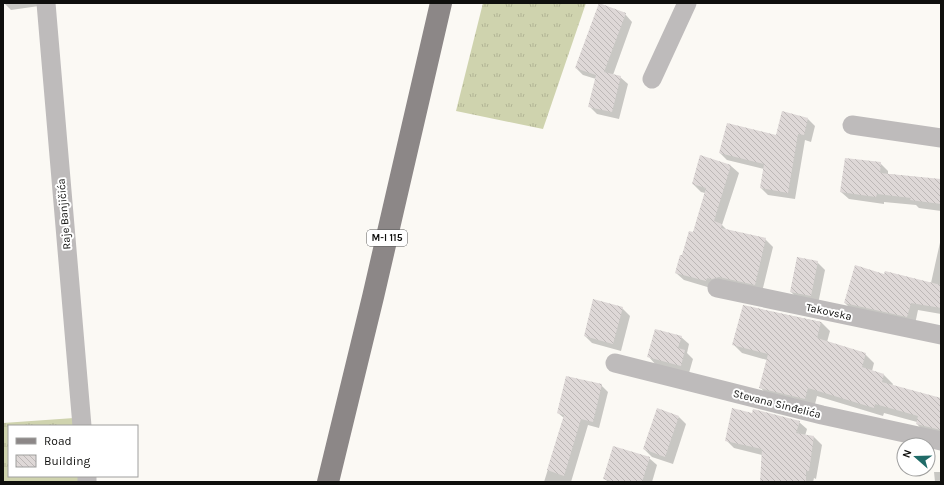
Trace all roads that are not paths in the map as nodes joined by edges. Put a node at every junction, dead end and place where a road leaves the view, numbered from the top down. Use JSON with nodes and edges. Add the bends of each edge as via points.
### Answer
{"nodes":[{"id":1,"x":46,"y":3,"type":"edge"},
{"id":2,"x":441,"y":3,"type":"edge"},
{"id":3,"x":687,"y":3,"type":"edge"},
{"id":4,"x":652,"y":79,"type":"dead end"},
{"id":5,"x":852,"y":125,"type":"dead end"},
{"id":6,"x":941,"y":138,"type":"edge"},
{"id":7,"x":717,"y":288,"type":"dead end"},
{"id":8,"x":941,"y":335,"type":"edge"},
{"id":9,"x":615,"y":363,"type":"dead end"},
{"id":10,"x":82,"y":425,"type":"edge"},
{"id":11,"x":941,"y":441,"type":"edge"},
{"id":12,"x":330,"y":479,"type":"edge"}],
"edges":[{"from":1,"to":10,"type":"street","name":"Raje Banjičića"},
{"from":2,"to":12,"type":"main road","number":"M-I 115"},
{"from":3,"to":4,"type":"street"},
{"from":5,"to":6,"type":"street"},
{"from":7,"to":8,"type":"street","name":"Takovska"},
{"from":9,"to":11,"type":"street","name":"Stevana Sinđelića","via":[[822,415]]}]}
